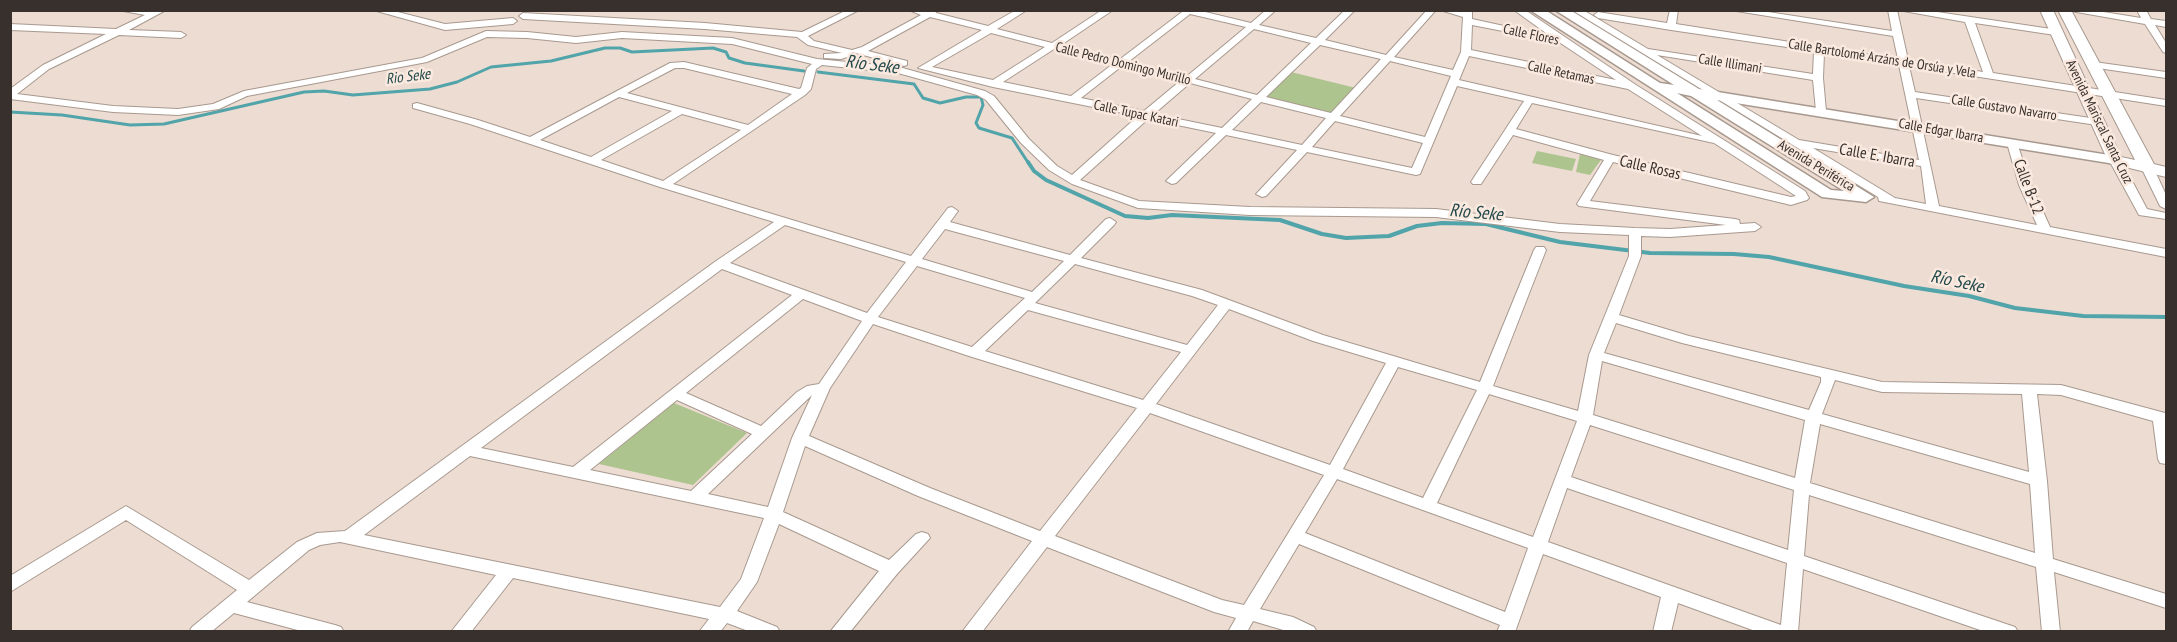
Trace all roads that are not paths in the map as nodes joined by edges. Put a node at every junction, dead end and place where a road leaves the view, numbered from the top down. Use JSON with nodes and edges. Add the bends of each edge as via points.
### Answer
{"nodes":[{"id":1,"x":122,"y":10,"type":"edge"},
{"id":2,"x":377,"y":10,"type":"edge"},
{"id":3,"x":855,"y":10,"type":"edge"},
{"id":4,"x":913,"y":10,"type":"edge"},
{"id":5,"x":1023,"y":10,"type":"edge"},
{"id":6,"x":1109,"y":10,"type":"edge"},
{"id":7,"x":1272,"y":10,"type":"edge"},
{"id":8,"x":1351,"y":10,"type":"edge"},
{"id":9,"x":1432,"y":10,"type":"edge"},
{"id":10,"x":1444,"y":10,"type":"edge"},
{"id":11,"x":1518,"y":10,"type":"edge"},
{"id":12,"x":1536,"y":10,"type":"edge"},
{"id":13,"x":1561,"y":10,"type":"edge"},
{"id":14,"x":1674,"y":10,"type":"edge"},
{"id":15,"x":1734,"y":10,"type":"edge"},
{"id":16,"x":1892,"y":10,"type":"edge"},
{"id":17,"x":1902,"y":10,"type":"edge"},
{"id":18,"x":2046,"y":10,"type":"edge"},
{"id":19,"x":2064,"y":10,"type":"edge"},
{"id":20,"x":2069,"y":10,"type":"edge"},
{"id":21,"x":2141,"y":10,"type":"edge"},
{"id":22,"x":1187,"y":11,"type":"edge"},
{"id":23,"x":159,"y":12,"type":"edge"},
{"id":24,"x":525,"y":12,"type":"edge"},
{"id":25,"x":931,"y":12,"type":"edge"},
{"id":26,"x":1580,"y":13,"type":"edge"},
{"id":27,"x":1598,"y":13,"type":"edge"},
{"id":28,"x":1468,"y":16,"type":"edge"},
{"id":29,"x":1969,"y":20,"type":"junction"},
{"id":30,"x":513,"y":21,"type":"junction"},
{"id":31,"x":2148,"y":21,"type":"junction"},
{"id":32,"x":2166,"y":24,"type":"edge"},
{"id":33,"x":10,"y":27,"type":"edge"},
{"id":34,"x":1253,"y":27,"type":"junction"},
{"id":35,"x":1671,"y":27,"type":"junction"},
{"id":36,"x":990,"y":31,"type":"junction"},
{"id":37,"x":115,"y":32,"type":"junction"},
{"id":38,"x":2055,"y":32,"type":"junction"},
{"id":39,"x":486,"y":34,"type":"junction"},
{"id":40,"x":1897,"y":34,"type":"junction"},
{"id":41,"x":180,"y":35,"type":"dead end"},
{"id":42,"x":802,"y":36,"type":"junction"},
{"id":43,"x":1318,"y":42,"type":"junction"},
{"id":44,"x":1565,"y":42,"type":"junction"},
{"id":45,"x":1055,"y":47,"type":"junction"},
{"id":46,"x":1596,"y":48,"type":"junction"},
{"id":47,"x":1642,"y":50,"type":"junction"},
{"id":48,"x":1819,"y":50,"type":"junction"},
{"id":49,"x":2166,"y":50,"type":"edge"},
{"id":50,"x":852,"y":52,"type":"junction"},
{"id":51,"x":1466,"y":52,"type":"junction"},
{"id":52,"x":795,"y":57,"type":"junction"},
{"id":53,"x":1389,"y":58,"type":"junction"},
{"id":54,"x":820,"y":62,"type":"junction"},
{"id":55,"x":1120,"y":63,"type":"junction"},
{"id":56,"x":1904,"y":63,"type":"junction"},
{"id":57,"x":2094,"y":65,"type":"junction"},
{"id":58,"x":923,"y":68,"type":"junction"},
{"id":59,"x":1989,"y":75,"type":"junction"},
{"id":60,"x":2166,"y":75,"type":"edge"},
{"id":61,"x":1455,"y":78,"type":"junction"},
{"id":62,"x":1818,"y":78,"type":"junction"},
{"id":63,"x":1187,"y":80,"type":"junction"},
{"id":64,"x":993,"y":84,"type":"junction"},
{"id":65,"x":1656,"y":86,"type":"junction"},
{"id":66,"x":1632,"y":87,"type":"junction"},
{"id":67,"x":2081,"y":90,"type":"junction"},
{"id":68,"x":1692,"y":91,"type":"junction"},
{"id":69,"x":801,"y":93,"type":"junction"},
{"id":70,"x":2106,"y":93,"type":"junction"},
{"id":71,"x":618,"y":94,"type":"junction"},
{"id":72,"x":1716,"y":94,"type":"junction"},
{"id":73,"x":1911,"y":94,"type":"junction"},
{"id":74,"x":10,"y":95,"type":"edge"},
{"id":75,"x":1259,"y":98,"type":"junction"},
{"id":76,"x":1530,"y":99,"type":"junction"},
{"id":77,"x":1072,"y":100,"type":"junction"},
{"id":78,"x":2166,"y":103,"type":"edge"},
{"id":79,"x":417,"y":106,"type":"dead end"},
{"id":80,"x":682,"y":110,"type":"junction"},
{"id":81,"x":1821,"y":111,"type":"junction"},
{"id":82,"x":1145,"y":116,"type":"junction"},
{"id":83,"x":1333,"y":118,"type":"junction"},
{"id":84,"x":2097,"y":122,"type":"junction"},
{"id":85,"x":1918,"y":127,"type":"junction"},
{"id":86,"x":750,"y":129,"type":"junction"},
{"id":87,"x":1511,"y":131,"type":"junction"},
{"id":88,"x":1224,"y":132,"type":"junction"},
{"id":89,"x":1737,"y":138,"type":"junction"},
{"id":90,"x":530,"y":141,"type":"junction"},
{"id":91,"x":1427,"y":141,"type":"junction"},
{"id":92,"x":1718,"y":141,"type":"junction"},
{"id":93,"x":1793,"y":141,"type":"junction"},
{"id":94,"x":2012,"y":143,"type":"junction"},
{"id":95,"x":1304,"y":148,"type":"junction"},
{"id":96,"x":1610,"y":158,"type":"junction"},
{"id":97,"x":592,"y":160,"type":"junction"},
{"id":98,"x":2115,"y":160,"type":"junction"},
{"id":99,"x":1926,"y":164,"type":"junction"},
{"id":100,"x":2148,"y":169,"type":"junction"},
{"id":101,"x":2166,"y":172,"type":"edge"},
{"id":102,"x":1073,"y":180,"type":"junction"},
{"id":103,"x":1172,"y":181,"type":"dead end"},
{"id":104,"x":1477,"y":182,"type":"dead end"},
{"id":105,"x":664,"y":185,"type":"junction"},
{"id":106,"x":1262,"y":194,"type":"dead end"},
{"id":107,"x":1866,"y":197,"type":"junction"},
{"id":108,"x":1891,"y":200,"type":"junction"},
{"id":109,"x":2166,"y":206,"type":"edge"},
{"id":110,"x":1933,"y":208,"type":"junction"},
{"id":111,"x":952,"y":211,"type":"dead end"},
{"id":112,"x":2166,"y":216,"type":"edge"},
{"id":113,"x":783,"y":221,"type":"junction"},
{"id":114,"x":1110,"y":222,"type":"dead end"},
{"id":115,"x":942,"y":224,"type":"junction"},
{"id":116,"x":2045,"y":230,"type":"junction"},
{"id":117,"x":1635,"y":232,"type":"junction"},
{"id":118,"x":1540,"y":250,"type":"dead end"},
{"id":119,"x":2166,"y":253,"type":"edge"},
{"id":120,"x":1072,"y":260,"type":"junction"},
{"id":121,"x":913,"y":261,"type":"junction"},
{"id":122,"x":720,"y":264,"type":"junction"},
{"id":123,"x":801,"y":294,"type":"junction"},
{"id":124,"x":1030,"y":301,"type":"junction"},
{"id":125,"x":1227,"y":304,"type":"junction"},
{"id":126,"x":1612,"y":317,"type":"junction"},
{"id":127,"x":870,"y":319,"type":"junction"},
{"id":128,"x":1191,"y":350,"type":"junction"},
{"id":129,"x":974,"y":353,"type":"junction"},
{"id":130,"x":1596,"y":355,"type":"junction"},
{"id":131,"x":1394,"y":361,"type":"junction"},
{"id":132,"x":1828,"y":375,"type":"junction"},
{"id":133,"x":823,"y":388,"type":"junction"},
{"id":134,"x":1485,"y":388,"type":"junction"},
{"id":135,"x":2029,"y":390,"type":"junction"},
{"id":136,"x":676,"y":394,"type":"junction"},
{"id":137,"x":1148,"y":405,"type":"junction"},
{"id":138,"x":1586,"y":418,"type":"junction"},
{"id":139,"x":1813,"y":418,"type":"junction"},
{"id":140,"x":2163,"y":419,"type":"edge"},
{"id":141,"x":762,"y":432,"type":"junction"},
{"id":142,"x":800,"y":438,"type":"junction"},
{"id":143,"x":467,"y":450,"type":"junction"},
{"id":144,"x":2166,"y":459,"type":"edge"},
{"id":145,"x":578,"y":471,"type":"junction"},
{"id":146,"x":1333,"y":472,"type":"junction"},
{"id":147,"x":1562,"y":480,"type":"junction"},
{"id":148,"x":2039,"y":481,"type":"junction"},
{"id":149,"x":1802,"y":486,"type":"junction"},
{"id":150,"x":695,"y":497,"type":"junction"},
{"id":151,"x":1427,"y":506,"type":"junction"},
{"id":152,"x":773,"y":514,"type":"junction"},
{"id":153,"x":1295,"y":536,"type":"junction"},
{"id":154,"x":349,"y":537,"type":"junction"},
{"id":155,"x":922,"y":538,"type":"dead end"},
{"id":156,"x":1045,"y":538,"type":"junction"},
{"id":157,"x":1537,"y":546,"type":"junction"},
{"id":158,"x":1797,"y":559,"type":"junction"},
{"id":159,"x":2044,"y":564,"type":"junction"},
{"id":160,"x":891,"y":569,"type":"junction"},
{"id":161,"x":508,"y":571,"type":"junction"},
{"id":162,"x":10,"y":585,"type":"edge"},
{"id":163,"x":251,"y":590,"type":"junction"},
{"id":164,"x":1671,"y":593,"type":"junction"},
{"id":165,"x":2166,"y":601,"type":"edge"},
{"id":166,"x":231,"y":605,"type":"junction"},
{"id":167,"x":1248,"y":613,"type":"junction"},
{"id":168,"x":724,"y":615,"type":"junction"},
{"id":169,"x":1508,"y":626,"type":"edge"},
{"id":170,"x":198,"y":632,"type":"edge"},
{"id":171,"x":335,"y":632,"type":"edge"},
{"id":172,"x":459,"y":632,"type":"edge"},
{"id":173,"x":708,"y":632,"type":"edge"},
{"id":174,"x":771,"y":632,"type":"edge"},
{"id":175,"x":839,"y":632,"type":"edge"},
{"id":176,"x":971,"y":632,"type":"edge"},
{"id":177,"x":1237,"y":632,"type":"edge"},
{"id":178,"x":1308,"y":632,"type":"edge"},
{"id":179,"x":1662,"y":632,"type":"edge"},
{"id":180,"x":1780,"y":632,"type":"edge"},
{"id":181,"x":1789,"y":632,"type":"edge"},
{"id":182,"x":2009,"y":632,"type":"edge"},
{"id":183,"x":2051,"y":632,"type":"edge"}],
"edges":[{"from":1,"to":23,"type":"street"},
{"from":2,"to":30,"type":"street","via":[[446,27]]},
{"from":3,"to":42,"type":"street"},
{"from":4,"to":25,"type":"street","name":"Calle Pedro Domingo Murillo"},
{"from":5,"to":36,"type":"street"},
{"from":6,"to":45,"type":"street"},
{"from":7,"to":34,"type":"street"},
{"from":8,"to":43,"type":"street"},
{"from":9,"to":53,"type":"street"},
{"from":10,"to":28,"type":"street","name":"Calle Flores"},
{"from":11,"to":44,"type":"street"},
{"from":12,"to":46,"type":"street","name":"Avenida Periférica"},
{"from":13,"to":68,"type":"street","name":"Avenida Periférica"},
{"from":14,"to":35,"type":"street"},
{"from":15,"to":40,"type":"street"},
{"from":16,"to":40,"type":"street"},
{"from":17,"to":29,"type":"street"},
{"from":18,"to":38,"type":"main road","name":"Avenida Mariscal Santa Cruz"},
{"from":19,"to":57,"type":"main road","name":"Avenida Mariscal Santa Cruz"},
{"from":20,"to":31,"type":"street"},
{"from":21,"to":31,"type":"street"},
{"from":22,"to":34,"type":"street"},
{"from":22,"to":55,"type":"street"},
{"from":23,"to":37,"type":"street"},
{"from":24,"to":30,"type":"street"},
{"from":24,"to":42,"type":"street","name":"Calle Tupac Katari"},
{"from":25,"to":36,"type":"street","name":"Calle Pedro Domingo Murillo"},
{"from":25,"to":50,"type":"street","via":[[865,50]]},
{"from":26,"to":27,"type":"street","name":"Calle Bartolomé Arzáns de Orsúa y Vela"},
{"from":26,"to":47,"type":"street"},
{"from":27,"to":35,"type":"street","name":"Calle Bartolomé Arzáns de Orsúa y Vela"},
{"from":28,"to":44,"type":"street","name":"Calle Flores"},
{"from":28,"to":51,"type":"street"},
{"from":29,"to":38,"type":"street"},
{"from":29,"to":59,"type":"street"},
{"from":30,"to":39,"type":"street"},
{"from":31,"to":32,"type":"street"},
{"from":31,"to":49,"type":"street"},
{"from":33,"to":37,"type":"street"},
{"from":34,"to":43,"type":"street"},
{"from":34,"to":63,"type":"street"},
{"from":35,"to":48,"type":"street","name":"Calle Bartolomé Arzáns de Orsúa y Vela"},
{"from":36,"to":45,"type":"street","name":"Calle Pedro Domingo Murillo"},
{"from":36,"to":58,"type":"street"},
{"from":37,"to":41,"type":"street"},
{"from":37,"to":74,"type":"street","via":[[46,67]]},
{"from":38,"to":67,"type":"main road","name":"Avenida Mariscal Santa Cruz"},
{"from":39,"to":52,"type":"street","via":[[576,40],[622,35],[732,40]]},
{"from":39,"to":74,"type":"street","via":[[424,60],[244,94],[201,110],[151,112]]},
{"from":40,"to":56,"type":"street"},
{"from":42,"to":50,"type":"street","name":"Calle Tupac Katari","via":[[811,43]]},
{"from":43,"to":53,"type":"street"},
{"from":43,"to":75,"type":"street"},
{"from":44,"to":46,"type":"street","name":"Calle Flores"},
{"from":44,"to":66,"type":"street"},
{"from":45,"to":55,"type":"street","name":"Calle Pedro Domingo Murillo"},
{"from":45,"to":64,"type":"street"},
{"from":46,"to":65,"type":"street","name":"Avenida Periférica"},
{"from":47,"to":62,"type":"street","name":"Calle Illimani"},
{"from":47,"to":72,"type":"street"},
{"from":48,"to":56,"type":"street","name":"Calle Bartolomé Arzáns de Orsúa y Vela"},
{"from":48,"to":62,"type":"street"},
{"from":50,"to":52,"type":"street","via":[[841,56]]},
{"from":50,"to":58,"type":"street","name":"Calle Tupac Katari"},
{"from":51,"to":61,"type":"street"},
{"from":51,"to":66,"type":"street","name":"Calle Retamas"},
{"from":52,"to":54,"type":"street"},
{"from":53,"to":61,"type":"street"},
{"from":53,"to":83,"type":"street"},
{"from":54,"to":69,"type":"street","via":[[812,68]]},
{"from":54,"to":102,"type":"street","via":[[899,70],[981,93],[990,98],[1053,168]]},
{"from":55,"to":63,"type":"street","name":"Calle Pedro Domingo Murillo"},
{"from":55,"to":77,"type":"street"},
{"from":56,"to":59,"type":"street","name":"Calle Bartolomé Arzáns de Orsúa y Vela"},
{"from":56,"to":73,"type":"street"},
{"from":57,"to":60,"type":"street"},
{"from":57,"to":70,"type":"main road","name":"Avenida Mariscal Santa Cruz"},
{"from":58,"to":64,"type":"street","name":"Calle Tupac Katari"},
{"from":59,"to":67,"type":"street","name":"Calle Bartolomé Arzáns de Orsúa y Vela"},
{"from":61,"to":76,"type":"street"},
{"from":61,"to":91,"type":"street"},
{"from":62,"to":81,"type":"street"},
{"from":63,"to":75,"type":"street","name":"Calle Pedro Domingo Murillo"},
{"from":63,"to":82,"type":"street"},
{"from":64,"to":77,"type":"street","name":"Calle Tupac Katari"},
{"from":65,"to":66,"type":"street","name":"Calle Retamas"},
{"from":65,"to":68,"type":"street","name":"Calle Edgar Ibarra"},
{"from":65,"to":89,"type":"street","name":"Avenida Periférica"},
{"from":66,"to":92,"type":"street"},
{"from":67,"to":70,"type":"street","name":"Calle Bartolomé Arzáns de Orsúa y Vela"},
{"from":67,"to":84,"type":"main road","name":"Avenida Mariscal Santa Cruz"},
{"from":68,"to":72,"type":"street","name":"Calle Edgar Ibarra"},
{"from":68,"to":107,"type":"street","name":"Avenida Periférica"},
{"from":69,"to":71,"type":"street","via":[[684,64],[668,67]]},
{"from":69,"to":86,"type":"street"},
{"from":70,"to":78,"type":"street","name":"Calle Bartolomé Arzáns de Orsúa y Vela"},
{"from":70,"to":100,"type":"main road","name":"Avenida Mariscal Santa Cruz"},
{"from":71,"to":80,"type":"street"},
{"from":71,"to":90,"type":"street"},
{"from":72,"to":81,"type":"street","name":"Calle Edgar Ibarra"},
{"from":72,"to":93,"type":"street"},
{"from":73,"to":84,"type":"street","name":"Calle Gustavo Navarro"},
{"from":73,"to":85,"type":"street"},
{"from":75,"to":83,"type":"street","name":"Calle Pedro Domingo Murillo"},
{"from":75,"to":88,"type":"street"},
{"from":76,"to":87,"type":"street"},
{"from":76,"to":92,"type":"street"},
{"from":77,"to":82,"type":"street","name":"Calle Tupac Katari"},
{"from":79,"to":90,"type":"street"},
{"from":80,"to":86,"type":"street"},
{"from":80,"to":97,"type":"street"},
{"from":81,"to":85,"type":"street","name":"Calle Edgar Ibarra"},
{"from":82,"to":88,"type":"street","name":"Calle Tupac Katari"},
{"from":82,"to":102,"type":"street"},
{"from":83,"to":91,"type":"street","name":"Calle Pedro Domingo Murillo"},
{"from":83,"to":95,"type":"street"},
{"from":84,"to":98,"type":"main road","name":"Avenida Mariscal Santa Cruz"},
{"from":85,"to":94,"type":"street","name":"Calle Edgar Ibarra"},
{"from":85,"to":99,"type":"street"},
{"from":86,"to":105,"type":"street"},
{"from":87,"to":96,"type":"street","name":"Calle Rosas"},
{"from":87,"to":104,"type":"street"},
{"from":88,"to":95,"type":"street","name":"Calle Tupac Katari"},
{"from":88,"to":103,"type":"street"},
{"from":89,"to":92,"type":"street"},
{"from":89,"to":107,"type":"street","name":"Avenida Periférica","via":[[1827,194]]},
{"from":90,"to":97,"type":"street"},
{"from":91,"to":95,"type":"street","name":"Calle Tupac Katari","via":[[1416,172]]},
{"from":92,"to":96,"type":"street","name":"Calle Rosas","via":[[1801,193],[1803,198],[1791,201]]},
{"from":93,"to":99,"type":"street","name":"Calle E. Ibarra"},
{"from":93,"to":108,"type":"street"},
{"from":94,"to":98,"type":"street","name":"Calle Edgar Ibarra"},
{"from":94,"to":116,"type":"street","name":"Calle B-12"},
{"from":95,"to":106,"type":"street"},
{"from":96,"to":117,"type":"street","via":[[1583,204],[1755,227]]},
{"from":97,"to":105,"type":"street"},
{"from":98,"to":100,"type":"main road","name":"Calle Edgar Ibarra"},
{"from":98,"to":112,"type":"street","name":"Avenida Mariscal Santa Cruz","via":[[2144,212]]},
{"from":99,"to":110,"type":"street"},
{"from":100,"to":101,"type":"main road","name":"Calle Edgar Ibarra"},
{"from":100,"to":109,"type":"street","name":"Avenida Mariscal Santa Cruz"},
{"from":102,"to":117,"type":"street","via":[[1126,200],[1170,207],[1338,214],[1436,213],[1560,228]]},
{"from":105,"to":113,"type":"street"},
{"from":107,"to":108,"type":"street"},
{"from":108,"to":110,"type":"street"},
{"from":110,"to":116,"type":"street"},
{"from":111,"to":115,"type":"street"},
{"from":113,"to":121,"type":"street"},
{"from":113,"to":122,"type":"street"},
{"from":114,"to":120,"type":"street"},
{"from":115,"to":120,"type":"street"},
{"from":115,"to":121,"type":"street"},
{"from":116,"to":119,"type":"street"},
{"from":117,"to":126,"type":"street","via":[[1636,252]]},
{"from":118,"to":134,"type":"street"},
{"from":120,"to":124,"type":"street"},
{"from":120,"to":125,"type":"street"},
{"from":121,"to":124,"type":"street"},
{"from":121,"to":127,"type":"street"},
{"from":122,"to":123,"type":"street"},
{"from":122,"to":143,"type":"street"},
{"from":123,"to":127,"type":"street"},
{"from":123,"to":136,"type":"street"},
{"from":124,"to":128,"type":"street"},
{"from":124,"to":129,"type":"street"},
{"from":125,"to":128,"type":"street"},
{"from":125,"to":131,"type":"street"},
{"from":126,"to":130,"type":"street"},
{"from":126,"to":132,"type":"street"},
{"from":127,"to":129,"type":"street"},
{"from":127,"to":133,"type":"street"},
{"from":128,"to":137,"type":"street"},
{"from":129,"to":137,"type":"street"},
{"from":130,"to":138,"type":"street"},
{"from":130,"to":139,"type":"street"},
{"from":131,"to":134,"type":"street"},
{"from":131,"to":146,"type":"street"},
{"from":132,"to":135,"type":"street","via":[[1882,387]]},
{"from":132,"to":139,"type":"street"},
{"from":133,"to":141,"type":"street","via":[[807,391]]},
{"from":133,"to":142,"type":"street"},
{"from":134,"to":138,"type":"street"},
{"from":134,"to":151,"type":"street"},
{"from":135,"to":140,"type":"street","via":[[2061,390]]},
{"from":135,"to":148,"type":"street"},
{"from":136,"to":141,"type":"street"},
{"from":136,"to":145,"type":"street"},
{"from":137,"to":146,"type":"street"},
{"from":137,"to":156,"type":"street"},
{"from":138,"to":147,"type":"street"},
{"from":138,"to":149,"type":"street"},
{"from":139,"to":148,"type":"street"},
{"from":139,"to":149,"type":"street"},
{"from":140,"to":144,"type":"street"},
{"from":141,"to":150,"type":"street"},
{"from":142,"to":152,"type":"street"},
{"from":142,"to":156,"type":"street","via":[[924,492]]},
{"from":143,"to":145,"type":"street"},
{"from":143,"to":154,"type":"street"},
{"from":145,"to":150,"type":"street"},
{"from":146,"to":151,"type":"street"},
{"from":146,"to":153,"type":"street"},
{"from":147,"to":157,"type":"street"},
{"from":147,"to":158,"type":"street"},
{"from":148,"to":159,"type":"street"},
{"from":149,"to":158,"type":"street"},
{"from":149,"to":159,"type":"street"},
{"from":150,"to":152,"type":"street"},
{"from":151,"to":157,"type":"street"},
{"from":152,"to":160,"type":"street"},
{"from":152,"to":168,"type":"street","via":[[748,582]]},
{"from":153,"to":167,"type":"street"},
{"from":153,"to":169,"type":"street"},
{"from":154,"to":161,"type":"street"},
{"from":154,"to":163,"type":"street","via":[[329,536],[303,546]]},
{"from":155,"to":160,"type":"street"},
{"from":156,"to":167,"type":"street","via":[[1220,606]]},
{"from":156,"to":176,"type":"street"},
{"from":157,"to":164,"type":"street"},
{"from":157,"to":169,"type":"street"},
{"from":158,"to":181,"type":"street"},
{"from":158,"to":182,"type":"street"},
{"from":159,"to":165,"type":"street"},
{"from":159,"to":183,"type":"street"},
{"from":160,"to":175,"type":"street"},
{"from":161,"to":168,"type":"street"},
{"from":161,"to":172,"type":"street"},
{"from":162,"to":163,"type":"street","via":[[126,512]]},
{"from":163,"to":166,"type":"street"},
{"from":164,"to":179,"type":"street"},
{"from":164,"to":180,"type":"street"},
{"from":166,"to":170,"type":"street"},
{"from":166,"to":171,"type":"street"},
{"from":167,"to":177,"type":"street"},
{"from":167,"to":178,"type":"street","via":[[1287,622]]},
{"from":168,"to":173,"type":"street"},
{"from":168,"to":174,"type":"street"}]}
